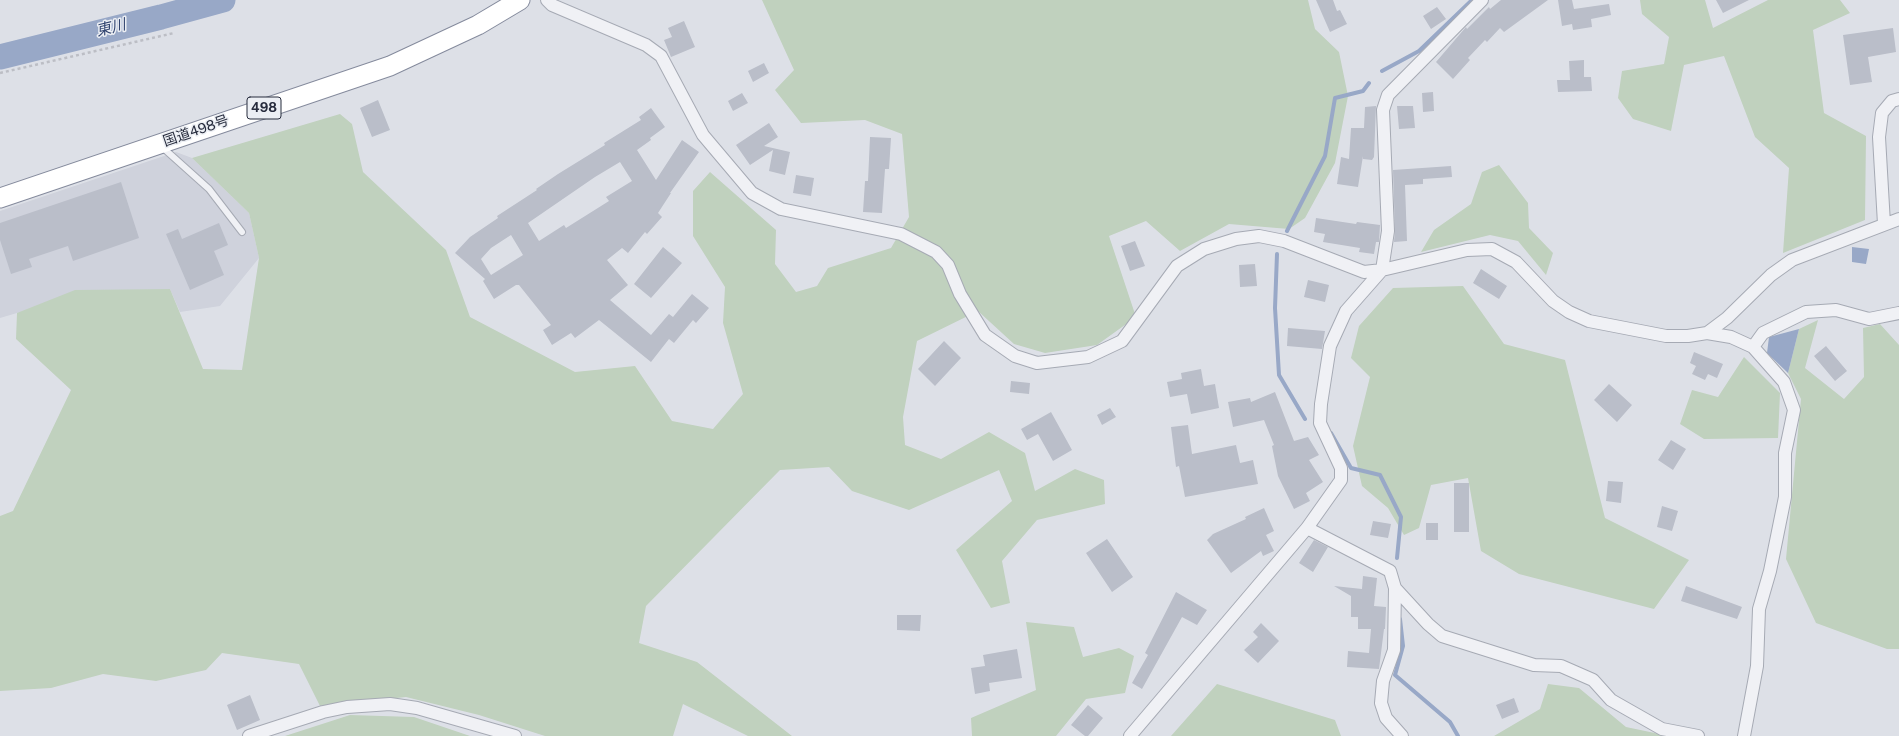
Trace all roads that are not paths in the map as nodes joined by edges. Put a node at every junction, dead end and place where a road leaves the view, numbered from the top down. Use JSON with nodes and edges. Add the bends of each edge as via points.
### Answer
{"nodes":[{"id":1,"x":520,"y":0,"type":"edge"},
{"id":2,"x":547,"y":0,"type":"edge"},
{"id":3,"x":1482,"y":0,"type":"edge"},
{"id":4,"x":1899,"y":99,"type":"edge"},
{"id":5,"x":159,"y":144,"type":"junction"},
{"id":6,"x":0,"y":198,"type":"edge"},
{"id":7,"x":1899,"y":219,"type":"edge"},
{"id":8,"x":1884,"y":224,"type":"junction"},
{"id":9,"x":242,"y":232,"type":"dead end"},
{"id":10,"x":1382,"y":270,"type":"junction"},
{"id":11,"x":1899,"y":313,"type":"edge"},
{"id":12,"x":1707,"y":333,"type":"junction"},
{"id":13,"x":1753,"y":347,"type":"junction"},
{"id":14,"x":1307,"y":528,"type":"junction"},
{"id":15,"x":1395,"y":588,"type":"junction"},
{"id":16,"x":249,"y":736,"type":"edge"},
{"id":17,"x":515,"y":736,"type":"edge"},
{"id":18,"x":1130,"y":736,"type":"edge"},
{"id":19,"x":1402,"y":736,"type":"edge"},
{"id":20,"x":1698,"y":736,"type":"edge"},
{"id":21,"x":1744,"y":736,"type":"edge"}],
"edges":[{"from":1,"to":5,"type":"highway","name":"国道498号","number":"498","via":[[478,26],[390,66]]},
{"from":2,"to":10,"type":"street","via":[[552,5],[646,44],[661,56],[702,135],[752,193],[780,209],[901,234],[936,252],[948,265],[960,294],[985,335],[1015,356],[1037,363],[1088,357],[1122,341],[1177,266],[1204,250],[1236,239],[1259,236],[1284,241],[1364,272]]},
{"from":3,"to":10,"type":"street","via":[[1388,95],[1383,110],[1388,231]]},
{"from":4,"to":8,"type":"street","via":[[1892,101],[1882,113],[1879,137]]},
{"from":5,"to":6,"type":"highway","name":"国道498号","number":"498"},
{"from":5,"to":9,"type":"lane","via":[[209,189]]},
{"from":7,"to":8,"type":"street"},
{"from":8,"to":12,"type":"street","via":[[1792,260]]},
{"from":10,"to":12,"type":"street","via":[[1467,250],[1492,250],[1516,262],[1553,301],[1589,321],[1666,336]]},
{"from":10,"to":14,"type":"street","via":[[1346,311],[1330,346],[1320,423],[1341,468],[1341,480]]},
{"from":11,"to":13,"type":"street","via":[[1868,319],[1836,310],[1806,312],[1763,333]]},
{"from":12,"to":13,"type":"street","via":[[1731,337]]},
{"from":13,"to":21,"type":"street","via":[[1784,382],[1794,410],[1785,453],[1785,497],[1770,571],[1759,609],[1757,666]]},
{"from":14,"to":15,"type":"street","via":[[1390,571]]},
{"from":14,"to":18,"type":"street"},
{"from":15,"to":19,"type":"street","via":[[1394,650],[1383,681],[1381,703],[1386,718]]},
{"from":15,"to":20,"type":"street","via":[[1442,636],[1534,665],[1561,666],[1592,680],[1611,700],[1662,729]]},
{"from":16,"to":17,"type":"street","via":[[323,712],[348,707],[390,704],[417,708]]}]}
